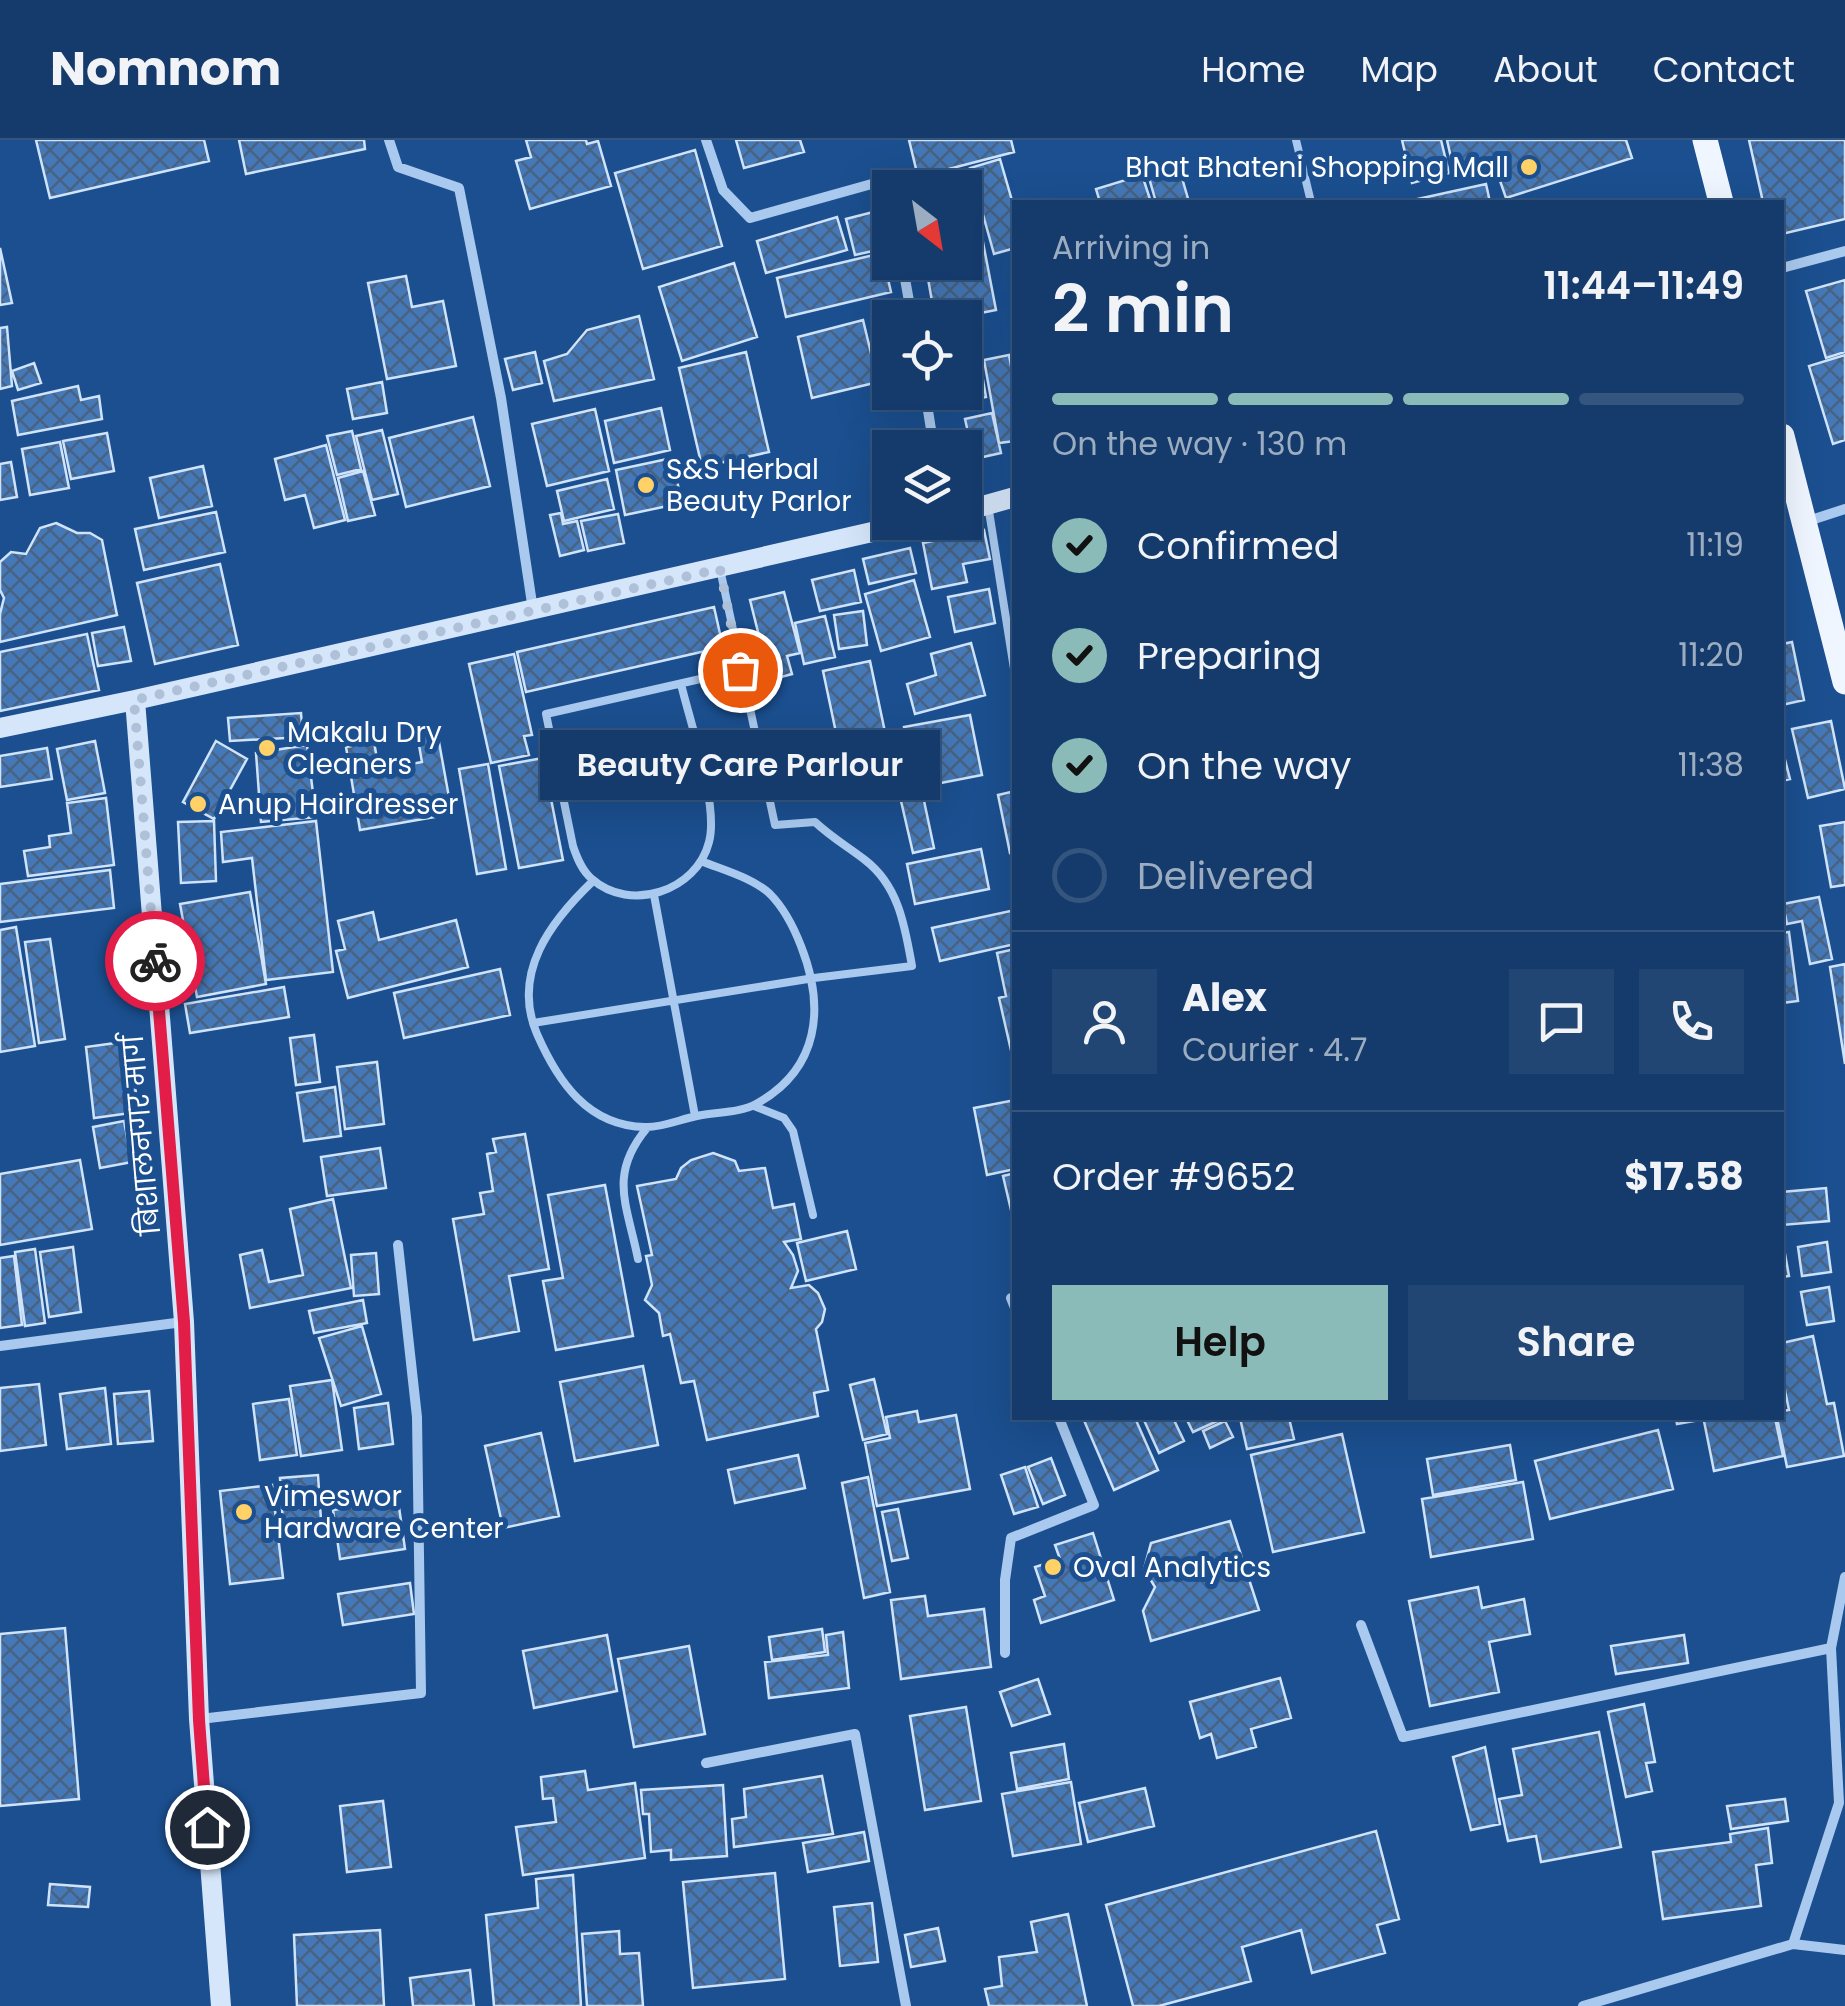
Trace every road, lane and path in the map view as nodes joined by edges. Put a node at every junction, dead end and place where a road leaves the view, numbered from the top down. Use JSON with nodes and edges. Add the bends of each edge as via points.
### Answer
{"nodes":[{"id":1,"x":389,"y":140,"type":"edge"},
{"id":2,"x":706,"y":140,"type":"edge"},
{"id":3,"x":1296,"y":140,"type":"edge"},
{"id":4,"x":1705,"y":140,"type":"edge"},
{"id":5,"x":872,"y":184,"type":"edge"},
{"id":6,"x":1311,"y":200,"type":"edge"},
{"id":7,"x":1720,"y":200,"type":"edge"},
{"id":8,"x":1845,"y":250,"type":"edge"},
{"id":9,"x":1784,"y":267,"type":"edge"},
{"id":10,"x":1784,"y":443,"type":"edge"},
{"id":11,"x":1012,"y":499,"type":"edge"},
{"id":12,"x":988,"y":505,"type":"junction"},
{"id":13,"x":982,"y":507,"type":"edge"},
{"id":14,"x":1845,"y":509,"type":"edge"},
{"id":15,"x":1805,"y":522,"type":"junction"},
{"id":16,"x":872,"y":533,"type":"edge"},
{"id":17,"x":720,"y":569,"type":"junction"},
{"id":18,"x":533,"y":610,"type":"junction"},
{"id":19,"x":1012,"y":656,"type":"edge"},
{"id":20,"x":740,"y":670,"type":"junction"},
{"id":21,"x":1845,"y":682,"type":"edge"},
{"id":22,"x":681,"y":684,"type":"junction"},
{"id":23,"x":134,"y":700,"type":"junction"},
{"id":24,"x":0,"y":728,"type":"edge"},
{"id":25,"x":701,"y":861,"type":"junction"},
{"id":26,"x":593,"y":881,"type":"junction"},
{"id":27,"x":654,"y":896,"type":"junction"},
{"id":28,"x":814,"y":978,"type":"junction"},
{"id":29,"x":674,"y":1000,"type":"junction"},
{"id":30,"x":532,"y":1023,"type":"junction"},
{"id":31,"x":754,"y":1106,"type":"junction"},
{"id":32,"x":696,"y":1116,"type":"junction"},
{"id":33,"x":647,"y":1128,"type":"junction"},
{"id":34,"x":813,"y":1215,"type":"dead end"},
{"id":35,"x":398,"y":1245,"type":"dead end"},
{"id":36,"x":638,"y":1259,"type":"dead end"},
{"id":37,"x":184,"y":1322,"type":"junction"},
{"id":38,"x":0,"y":1346,"type":"edge"},
{"id":39,"x":1060,"y":1420,"type":"edge"},
{"id":40,"x":1845,"y":1578,"type":"edge"},
{"id":41,"x":1361,"y":1625,"type":"dead end"},
{"id":42,"x":1830,"y":1648,"type":"junction"},
{"id":43,"x":1005,"y":1653,"type":"dead end"},
{"id":44,"x":199,"y":1720,"type":"junction"},
{"id":45,"x":706,"y":1763,"type":"dead end"},
{"id":46,"x":1793,"y":1944,"type":"junction"},
{"id":47,"x":1845,"y":1950,"type":"edge"},
{"id":48,"x":221,"y":2006,"type":"edge"},
{"id":49,"x":906,"y":2006,"type":"edge"},
{"id":50,"x":1583,"y":2006,"type":"edge"}],
"edges":[{"from":1,"to":18,"type":"street","via":[[398,167],[458,188],[501,398]]},
{"from":2,"to":5,"type":"street","via":[[723,190],[750,218]]},
{"from":3,"to":6,"type":"lane"},
{"from":4,"to":7,"type":"main road"},
{"from":8,"to":9,"type":"street"},
{"from":10,"to":15,"type":"main road"},
{"from":11,"to":12,"type":"main road"},
{"from":12,"to":13,"type":"main road"},
{"from":12,"to":19,"type":"lane"},
{"from":14,"to":15,"type":"street"},
{"from":15,"to":21,"type":"main road"},
{"from":16,"to":17,"type":"main road"},
{"from":17,"to":18,"type":"main road"},
{"from":17,"to":20,"type":"lane"},
{"from":18,"to":23,"type":"main road"},
{"from":20,"to":22,"type":"lane"},
{"from":20,"to":28,"type":"lane","via":[[775,826],[815,822],[868,862],[890,886],[904,924],[912,966]]},
{"from":22,"to":25,"type":"lane","via":[[712,817]]},
{"from":22,"to":26,"type":"lane","via":[[546,714],[573,846]]},
{"from":23,"to":24,"type":"main road"},
{"from":23,"to":37,"type":"main road","name":"बिशालनगर मार्ग"},
{"from":25,"to":27,"type":"lane","via":[[680,883]]},
{"from":25,"to":28,"type":"lane","via":[[769,893],[794,926]]},
{"from":26,"to":27,"type":"lane","via":[[628,896]]},
{"from":26,"to":30,"type":"lane","via":[[540,942],[530,981]]},
{"from":27,"to":29,"type":"lane"},
{"from":28,"to":29,"type":"lane"},
{"from":28,"to":31,"type":"lane","via":[[816,1018],[805,1057]]},
{"from":29,"to":30,"type":"lane"},
{"from":29,"to":32,"type":"lane"},
{"from":30,"to":33,"type":"lane","via":[[574,1098],[607,1120]]},
{"from":31,"to":32,"type":"lane"},
{"from":31,"to":34,"type":"lane","via":[[784,1118],[793,1131]]},
{"from":32,"to":33,"type":"lane"},
{"from":33,"to":36,"type":"lane","via":[[622,1166]]},
{"from":35,"to":44,"type":"street","via":[[417,1417],[421,1694]]},
{"from":37,"to":38,"type":"street"},
{"from":37,"to":44,"type":"main road","name":"बिशालनगर मार्ग"},
{"from":39,"to":43,"type":"street","via":[[1094,1505],[1012,1538]]},
{"from":40,"to":42,"type":"street"},
{"from":41,"to":42,"type":"street","via":[[1402,1737]]},
{"from":42,"to":46,"type":"street","via":[[1839,1803]]},
{"from":44,"to":48,"type":"main road","name":"बिशालनगर मार्ग"},
{"from":45,"to":49,"type":"street","via":[[854,1734]]},
{"from":46,"to":47,"type":"street"},
{"from":46,"to":50,"type":"street"}]}
